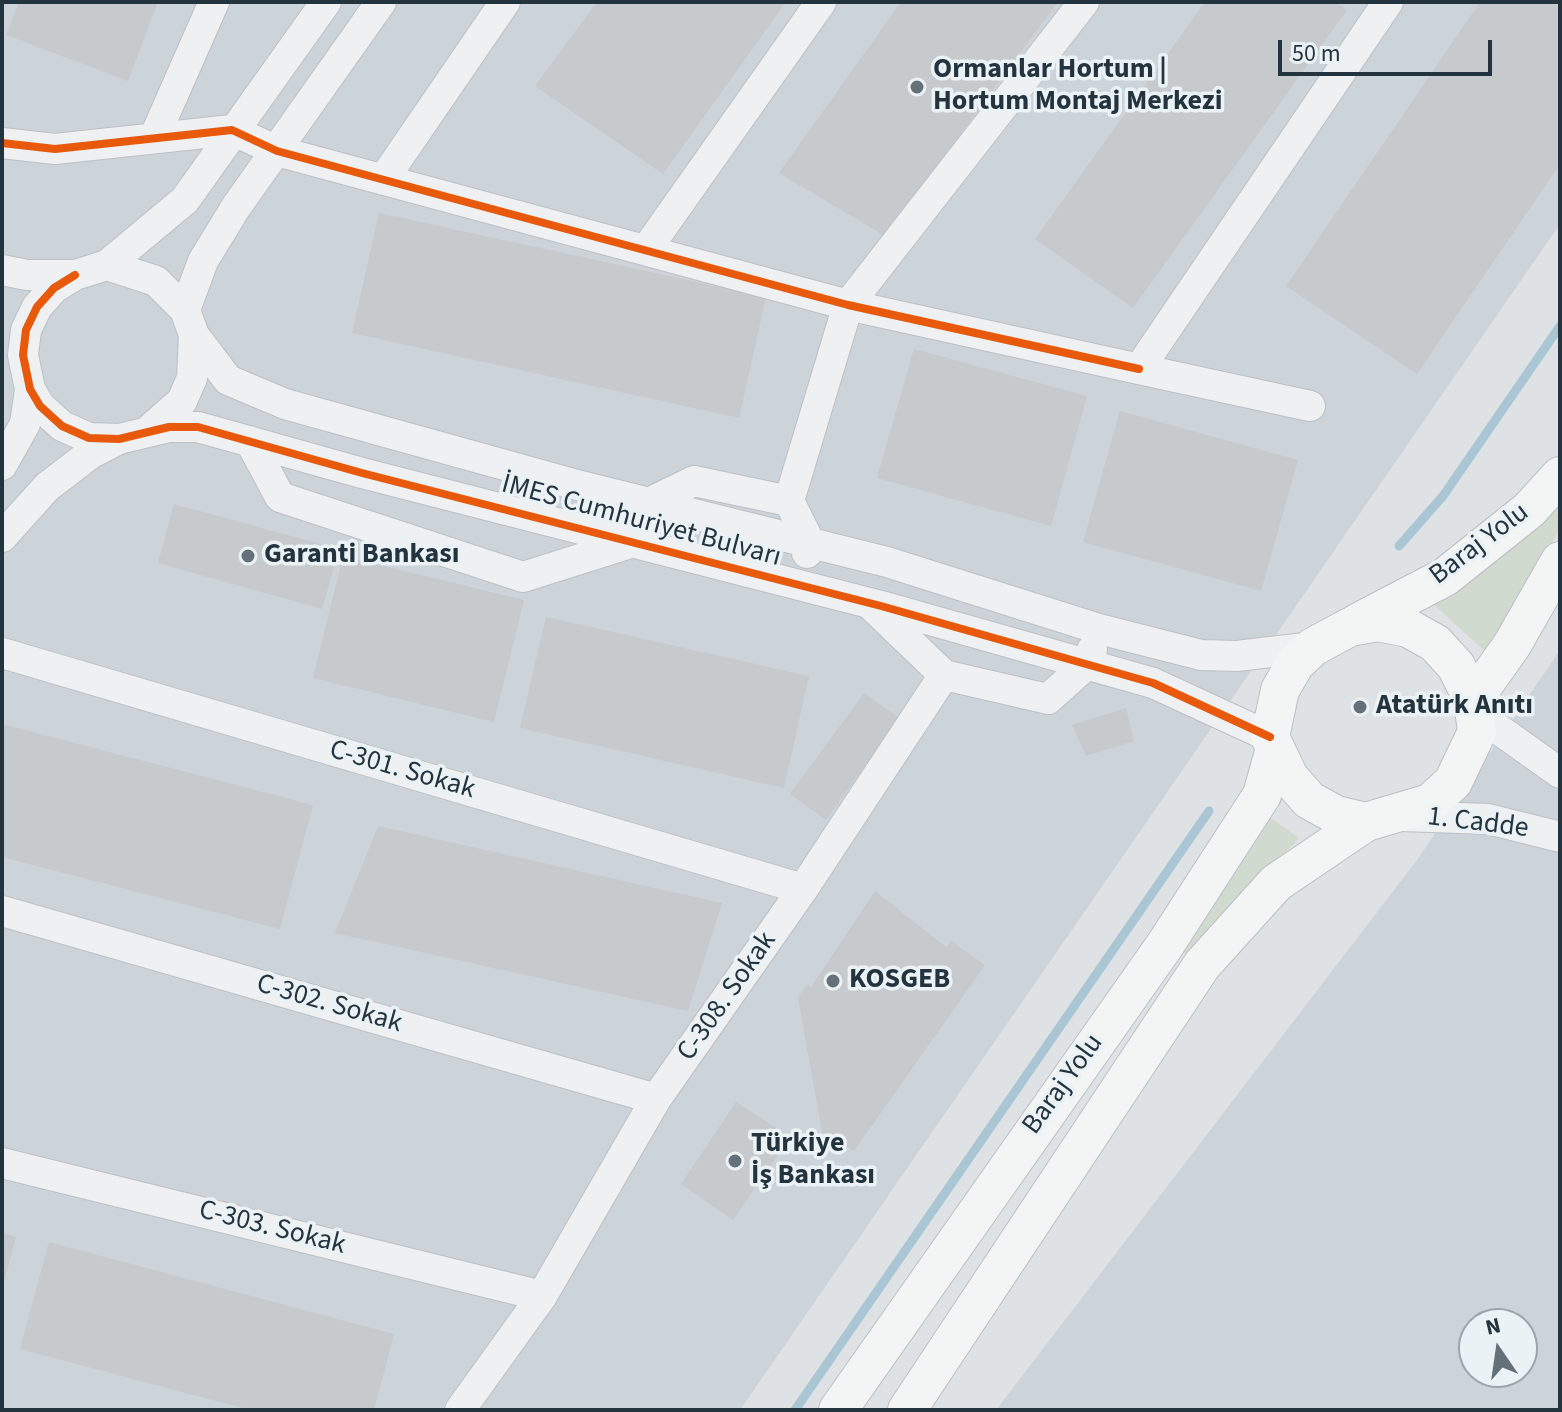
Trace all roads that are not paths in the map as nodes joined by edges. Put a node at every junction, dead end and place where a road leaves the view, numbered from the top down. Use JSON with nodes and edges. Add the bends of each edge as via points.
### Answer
{"nodes":[{"id":1,"x":214,"y":2,"type":"edge"},
{"id":2,"x":326,"y":2,"type":"edge"},
{"id":3,"x":381,"y":2,"type":"edge"},
{"id":4,"x":505,"y":2,"type":"edge"},
{"id":5,"x":821,"y":2,"type":"edge"},
{"id":6,"x":1084,"y":2,"type":"edge"},
{"id":7,"x":1388,"y":2,"type":"edge"},
{"id":8,"x":232,"y":130,"type":"junction"},
{"id":9,"x":154,"y":138,"type":"junction"},
{"id":10,"x":2,"y":143,"type":"edge"},
{"id":11,"x":277,"y":151,"type":"junction"},
{"id":12,"x":383,"y":180,"type":"junction"},
{"id":13,"x":646,"y":250,"type":"junction"},
{"id":14,"x":107,"y":265,"type":"junction"},
{"id":15,"x":2,"y":270,"type":"edge"},
{"id":16,"x":75,"y":275,"type":"junction"},
{"id":17,"x":848,"y":305,"type":"junction"},
{"id":18,"x":189,"y":322,"type":"junction"},
{"id":19,"x":19,"y":368,"type":"edge"},
{"id":20,"x":1139,"y":369,"type":"junction"},
{"id":21,"x":1310,"y":406,"type":"dead end"},
{"id":22,"x":133,"y":436,"type":"junction"},
{"id":23,"x":250,"y":441,"type":"junction"},
{"id":24,"x":2,"y":465,"type":"edge"},
{"id":25,"x":1560,"y":476,"type":"edge"},
{"id":26,"x":789,"y":501,"type":"junction"},
{"id":27,"x":651,"y":502,"type":"junction"},
{"id":28,"x":2,"y":537,"type":"edge"},
{"id":29,"x":637,"y":541,"type":"junction"},
{"id":30,"x":810,"y":543,"type":"junction"},
{"id":31,"x":1560,"y":561,"type":"edge"},
{"id":32,"x":798,"y":585,"type":"junction"},
{"id":33,"x":869,"y":603,"type":"junction"},
{"id":34,"x":1350,"y":627,"type":"junction"},
{"id":35,"x":1099,"y":629,"type":"junction"},
{"id":36,"x":1313,"y":647,"type":"junction"},
{"id":37,"x":2,"y":653,"type":"edge"},
{"id":38,"x":1087,"y":664,"type":"junction"},
{"id":39,"x":944,"y":675,"type":"junction"},
{"id":40,"x":1475,"y":707,"type":"junction"},
{"id":41,"x":1272,"y":745,"type":"junction"},
{"id":42,"x":1560,"y":773,"type":"edge"},
{"id":43,"x":1381,"y":819,"type":"junction"},
{"id":44,"x":1560,"y":837,"type":"edge"},
{"id":45,"x":803,"y":889,"type":"junction"},
{"id":46,"x":2,"y":911,"type":"edge"},
{"id":47,"x":656,"y":1099,"type":"junction"},
{"id":48,"x":2,"y":1163,"type":"edge"},
{"id":49,"x":542,"y":1296,"type":"junction"},
{"id":50,"x":460,"y":1410,"type":"edge"},
{"id":51,"x":838,"y":1410,"type":"edge"},
{"id":52,"x":907,"y":1410,"type":"edge"}],
"edges":[{"from":1,"to":9,"type":"street"},
{"from":2,"to":8,"type":"street"},
{"from":3,"to":11,"type":"street"},
{"from":4,"to":12,"type":"street"},
{"from":5,"to":13,"type":"street"},
{"from":6,"to":17,"type":"street"},
{"from":7,"to":20,"type":"street"},
{"from":8,"to":9,"type":"street"},
{"from":8,"to":11,"type":"street"},
{"from":8,"to":14,"type":"street","via":[[185,200]]},
{"from":9,"to":10,"type":"street","via":[[55,149]]},
{"from":11,"to":12,"type":"street"},
{"from":11,"to":18,"type":"street","via":[[203,261]]},
{"from":12,"to":13,"type":"street"},
{"from":13,"to":17,"type":"street"},
{"from":14,"to":16,"type":"street"},
{"from":14,"to":18,"type":"street","name":"İMES Cumhuriyet Bulvarı","via":[[156,281]]},
{"from":15,"to":16,"type":"street"},
{"from":16,"to":19,"type":"street","via":[[37,307],[26,330]]},
{"from":17,"to":20,"type":"street"},
{"from":17,"to":26,"type":"street"},
{"from":18,"to":22,"type":"street","via":[[192,378],[182,401]]},
{"from":18,"to":27,"type":"street","name":"İMES Cumhuriyet Bulvarı","via":[[228,380],[285,404]]},
{"from":19,"to":22,"type":"street","name":"İMES Cumhuriyet Bulvarı","via":[[40,406],[62,426],[89,438]]},
{"from":19,"to":24,"type":"street","via":[[25,424]]},
{"from":20,"to":21,"type":"street"},
{"from":22,"to":23,"type":"street","name":"İMES Cumhuriyet Bulvarı","via":[[198,427]]},
{"from":22,"to":28,"type":"street","via":[[90,454],[47,487]]},
{"from":23,"to":29,"type":"street","name":"İMES Cumhuriyet Bulvarı"},
{"from":23,"to":29,"type":"street","via":[[280,497],[523,577]]},
{"from":25,"to":34,"type":"main road","name":"Baraj Yolu","via":[[1529,510],[1445,577]]},
{"from":26,"to":27,"type":"street","via":[[694,481]]},
{"from":26,"to":30,"type":"street"},
{"from":27,"to":29,"type":"street"},
{"from":27,"to":30,"type":"street","name":"İMES Cumhuriyet Bulvarı"},
{"from":29,"to":32,"type":"street","name":"İMES Cumhuriyet Bulvarı"},
{"from":30,"to":32,"type":"street"},
{"from":30,"to":35,"type":"street","name":"İMES Cumhuriyet Bulvarı"},
{"from":31,"to":40,"type":"main road"},
{"from":32,"to":33,"type":"street","name":"İMES Cumhuriyet Bulvarı"},
{"from":33,"to":38,"type":"street","name":"İMES Cumhuriyet Bulvarı"},
{"from":33,"to":39,"type":"street"},
{"from":34,"to":36,"type":"main road"},
{"from":34,"to":40,"type":"main road","via":[[1378,622],[1408,628],[1435,643],[1456,666]]},
{"from":35,"to":36,"type":"street","name":"İMES Cumhuriyet Bulvarı","via":[[1201,655]]},
{"from":35,"to":38,"type":"street"},
{"from":36,"to":41,"type":"main road","via":[[1280,690]]},
{"from":37,"to":45,"type":"street","name":"C-301. Sokak"},
{"from":38,"to":39,"type":"street","via":[[1048,699]]},
{"from":38,"to":41,"type":"street","name":"İMES Cumhuriyet Bulvarı","via":[[1153,683]]},
{"from":39,"to":45,"type":"street","name":"C-308. Sokak"},
{"from":40,"to":42,"type":"street"},
{"from":40,"to":43,"type":"main road","via":[[1477,732],[1453,782],[1430,803]]},
{"from":41,"to":43,"type":"main road","via":[[1309,800],[1336,815]]},
{"from":41,"to":51,"type":"main road","name":"Baraj Yolu","via":[[1262,795],[1165,945]]},
{"from":43,"to":44,"type":"street","name":"1. Cadde","via":[[1488,819]]},
{"from":43,"to":52,"type":"main road","name":"Baraj Yolu","via":[[1276,883],[1202,965]]},
{"from":45,"to":47,"type":"street","name":"C-308. Sokak"},
{"from":46,"to":47,"type":"street","name":"C-302. Sokak"},
{"from":47,"to":49,"type":"street","name":"C-308. Sokak"},
{"from":48,"to":49,"type":"street","name":"C-303. Sokak"},
{"from":49,"to":50,"type":"street","name":"C-308. Sokak"}]}
